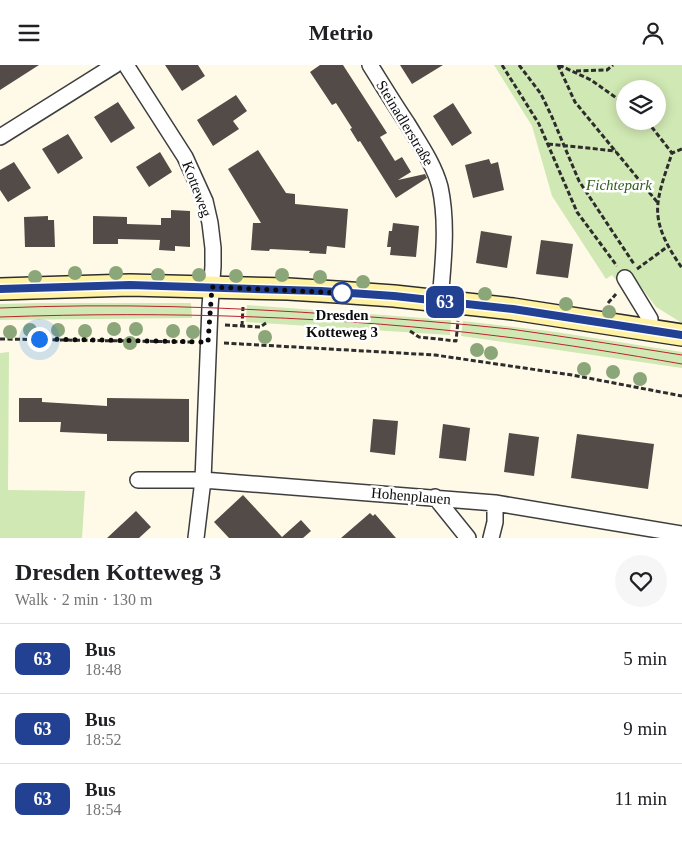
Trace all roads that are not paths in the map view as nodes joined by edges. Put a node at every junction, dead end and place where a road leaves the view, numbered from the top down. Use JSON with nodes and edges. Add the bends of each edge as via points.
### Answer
{"nodes":[{"id":1,"x":126,"y":65,"type":"edge"},
{"id":2,"x":370,"y":65,"type":"edge"},
{"id":3,"x":110,"y":66,"type":"edge"},
{"id":4,"x":0,"y":137,"type":"edge"},
{"id":5,"x":625,"y":278,"type":"road end"},
{"id":6,"x":212,"y":287,"type":"junction"},
{"id":7,"x":0,"y":289,"type":"edge"},
{"id":8,"x":440,"y":301,"type":"junction"},
{"id":9,"x":650,"y":330,"type":"junction"},
{"id":10,"x":682,"y":335,"type":"edge"},
{"id":11,"x":138,"y":480,"type":"dead end"},
{"id":12,"x":203,"y":480,"type":"junction"},
{"id":13,"x":435,"y":497,"type":"junction"},
{"id":14,"x":494,"y":503,"type":"junction"},
{"id":15,"x":682,"y":535,"type":"edge"},
{"id":16,"x":196,"y":538,"type":"edge"},
{"id":17,"x":468,"y":538,"type":"edge"},
{"id":18,"x":490,"y":538,"type":"edge"}],
"edges":[{"from":1,"to":6,"type":"street","name":"Kotteweg","via":[[184,157],[205,201],[214,247]]},
{"from":2,"to":8,"type":"street","name":"Steinadlerstraße","via":[[420,143],[440,186],[444,228]]},
{"from":3,"to":4,"type":"street"},
{"from":5,"to":9,"type":"street","via":[[650,319]]},
{"from":6,"to":7,"type":"street","via":[[130,285]]},
{"from":6,"to":8,"type":"street","via":[[337,292]]},
{"from":6,"to":12,"type":"street","name":"Kotteweg"},
{"from":8,"to":9,"type":"street"},
{"from":9,"to":10,"type":"street"},
{"from":11,"to":12,"type":"street","name":"Hohenplauen"},
{"from":12,"to":13,"type":"street","name":"Hohenplauen"},
{"from":12,"to":16,"type":"street","name":"Kotteweg"},
{"from":13,"to":14,"type":"street","name":"Hohenplauen"},
{"from":13,"to":17,"type":"street"},
{"from":14,"to":15,"type":"street","name":"Hohenplauen"},
{"from":14,"to":18,"type":"street","via":[[495,522]]}]}
